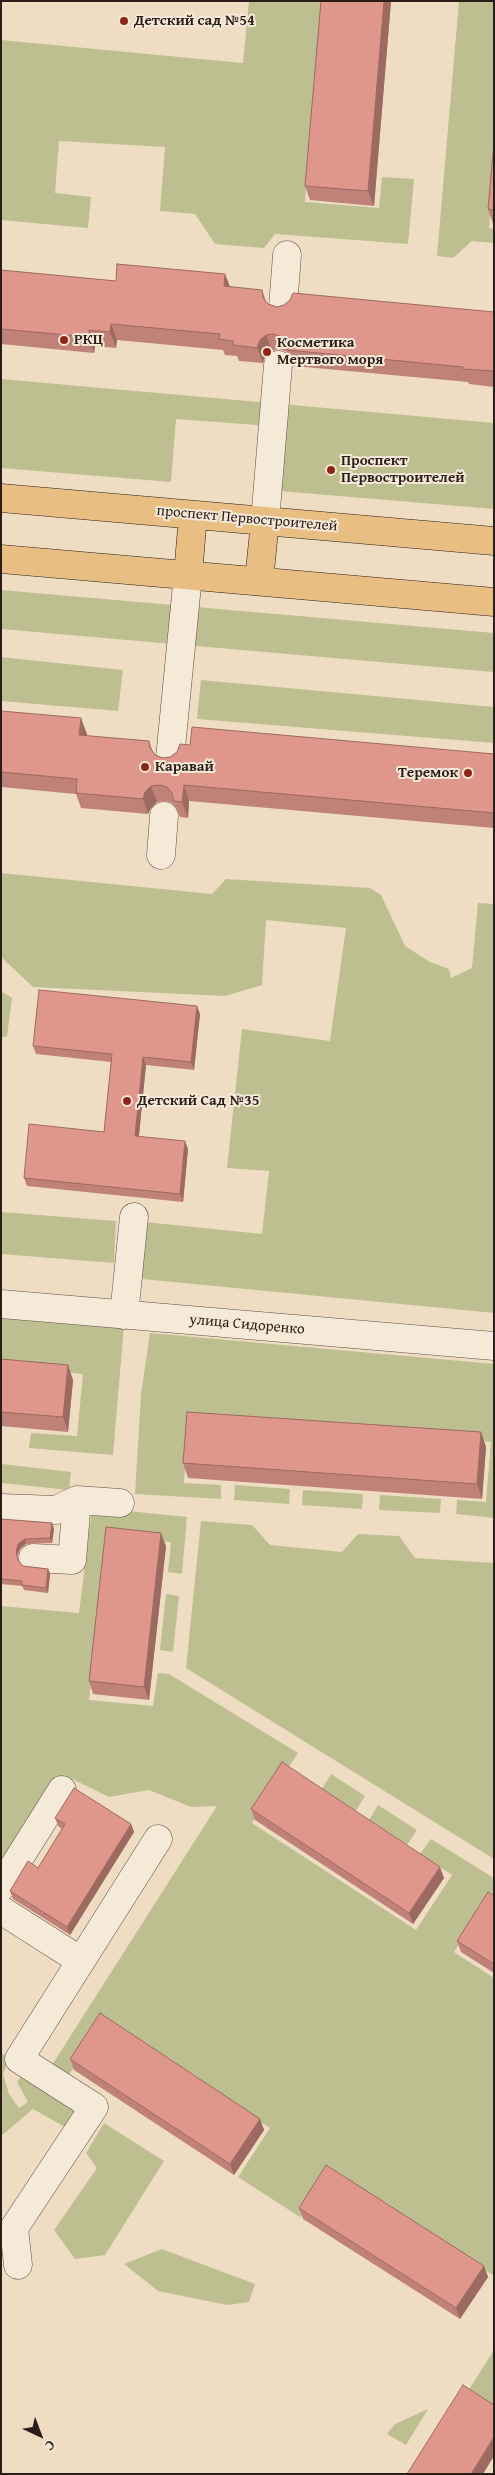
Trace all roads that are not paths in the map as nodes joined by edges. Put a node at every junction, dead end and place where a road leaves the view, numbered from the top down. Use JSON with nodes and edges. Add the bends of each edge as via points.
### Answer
{"nodes":[{"id":1,"x":287,"y":254,"type":"dead end"},
{"id":2,"x":284,"y":307,"type":"edge"},
{"id":3,"x":278,"y":365,"type":"dead end"},
{"id":4,"x":1,"y":498,"type":"edge"},
{"id":5,"x":194,"y":515,"type":"junction"},
{"id":6,"x":265,"y":521,"type":"junction"},
{"id":7,"x":494,"y":541,"type":"edge"},
{"id":8,"x":1,"y":559,"type":"edge"},
{"id":9,"x":188,"y":575,"type":"junction"},
{"id":10,"x":259,"y":581,"type":"junction"},
{"id":11,"x":494,"y":602,"type":"edge"},
{"id":12,"x":170,"y":758,"type":"edge"},
{"id":13,"x":164,"y":816,"type":"dead end"},
{"id":14,"x":161,"y":855,"type":"dead end"},
{"id":15,"x":134,"y":1217,"type":"dead end"},
{"id":16,"x":1,"y":1304,"type":"edge"},
{"id":17,"x":124,"y":1315,"type":"junction"},
{"id":18,"x":494,"y":1346,"type":"edge"},
{"id":19,"x":77,"y":1500,"type":"junction"},
{"id":20,"x":120,"y":1503,"type":"dead end"},
{"id":21,"x":1,"y":1508,"type":"edge"},
{"id":22,"x":33,"y":1558,"type":"dead end"},
{"id":23,"x":62,"y":1790,"type":"dead end"},
{"id":24,"x":158,"y":1839,"type":"dead end"},
{"id":25,"x":1,"y":1887,"type":"edge"},
{"id":26,"x":1,"y":1910,"type":"edge"},
{"id":27,"x":81,"y":1961,"type":"junction"},
{"id":28,"x":18,"y":2265,"type":"dead end"}],
"edges":[{"from":1,"to":2,"type":"street"},
{"from":3,"to":6,"type":"street"},
{"from":4,"to":5,"type":"main road","name":"проспект Первостроителей"},
{"from":5,"to":6,"type":"main road","name":"проспект Первостроителей"},
{"from":5,"to":9,"type":"main road"},
{"from":6,"to":7,"type":"main road","name":"проспект Первостроителей"},
{"from":6,"to":10,"type":"main road"},
{"from":8,"to":9,"type":"main road"},
{"from":9,"to":10,"type":"main road"},
{"from":9,"to":12,"type":"street"},
{"from":10,"to":11,"type":"main road"},
{"from":13,"to":14,"type":"street"},
{"from":15,"to":17,"type":"street"},
{"from":16,"to":17,"type":"street","name":"улица Сидоренко"},
{"from":17,"to":18,"type":"street","name":"улица Сидоренко"},
{"from":19,"to":20,"type":"street"},
{"from":19,"to":21,"type":"street","via":[[56,1510]]},
{"from":19,"to":22,"type":"street","via":[[72,1560]]},
{"from":23,"to":25,"type":"street"},
{"from":24,"to":27,"type":"street"},
{"from":26,"to":27,"type":"street"},
{"from":27,"to":28,"type":"street","via":[[19,2059],[94,2107],[14,2228]]}]}
